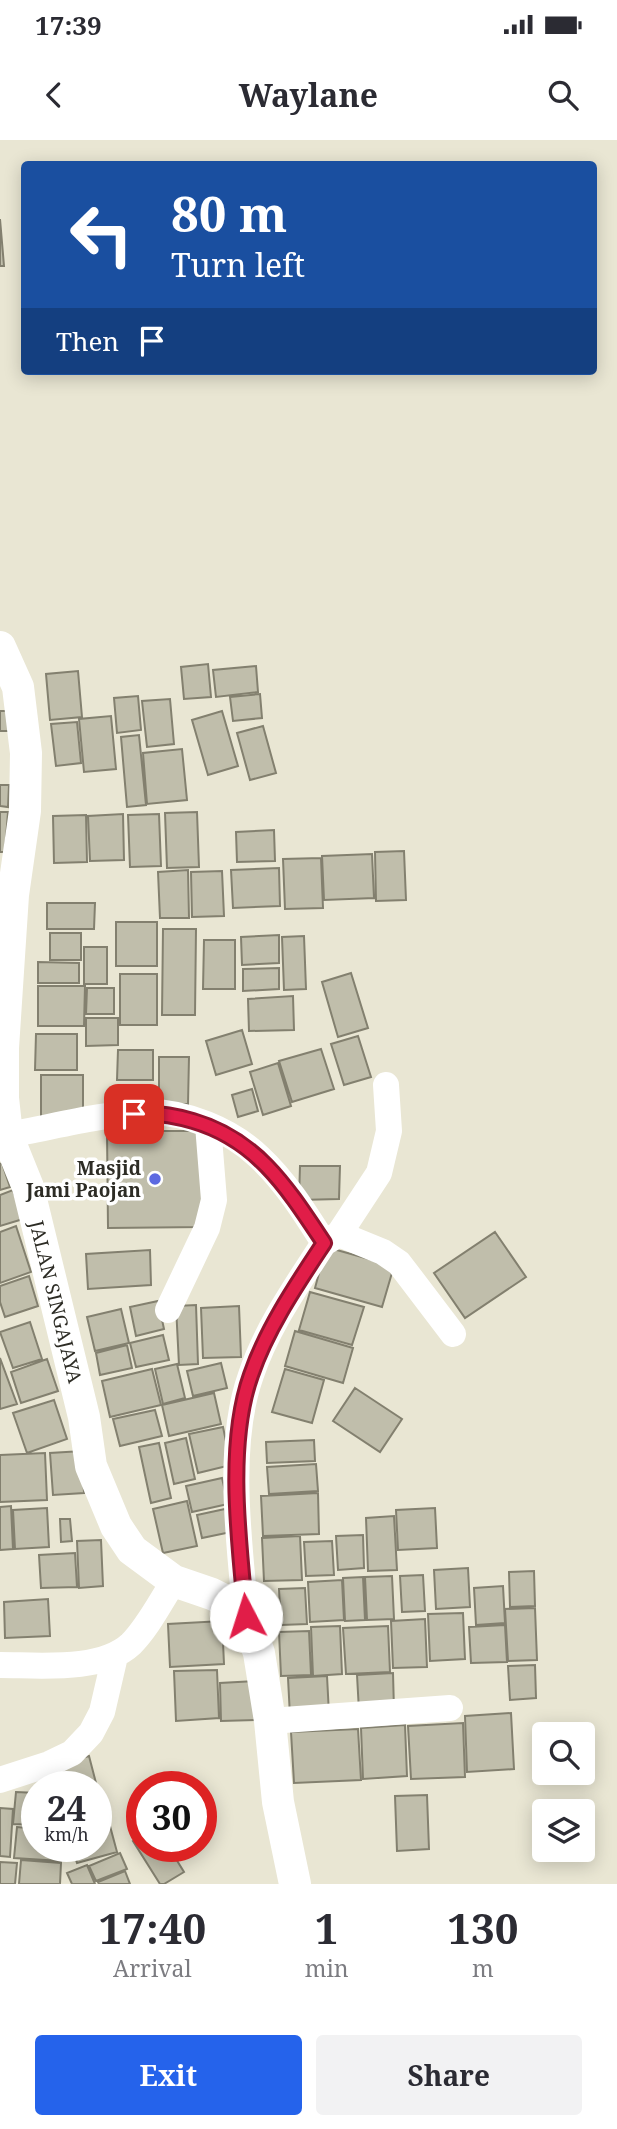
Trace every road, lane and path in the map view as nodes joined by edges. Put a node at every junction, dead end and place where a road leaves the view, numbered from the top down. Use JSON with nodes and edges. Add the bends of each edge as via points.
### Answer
{"nodes":[{"id":1,"x":0,"y":647,"type":"edge"},
{"id":2,"x":386,"y":1085,"type":"dead end"},
{"id":3,"x":208,"y":1125,"type":"junction"},
{"id":4,"x":4,"y":1134,"type":"edge"},
{"id":5,"x":331,"y":1239,"type":"junction"},
{"id":6,"x":167,"y":1310,"type":"dead end"},
{"id":7,"x":453,"y":1334,"type":"dead end"},
{"id":8,"x":174,"y":1581,"type":"junction"},
{"id":9,"x":246,"y":1616,"type":"junction"},
{"id":10,"x":115,"y":1656,"type":"junction"},
{"id":11,"x":0,"y":1665,"type":"edge"},
{"id":12,"x":450,"y":1708,"type":"dead end"},
{"id":13,"x":270,"y":1721,"type":"junction"},
{"id":14,"x":0,"y":1780,"type":"edge"},
{"id":15,"x":295,"y":1884,"type":"edge"}],
"edges":[{"from":1,"to":4,"type":"street","name":"JALAN SINGAJAYA","via":[[18,687],[26,753],[25,811],[13,895],[3,1048]]},
{"from":2,"to":5,"type":"street","via":[[389,1131],[379,1173]]},
{"from":3,"to":4,"type":"street","via":[[148,1112]]},
{"from":3,"to":5,"type":"street","via":[[260,1157]]},
{"from":3,"to":6,"type":"street","via":[[214,1200],[207,1228]]},
{"from":4,"to":8,"type":"street","name":"JALAN SINGAJAYA","via":[[31,1200],[84,1417],[91,1466],[132,1550]]},
{"from":5,"to":7,"type":"street","via":[[383,1252],[399,1264]]},
{"from":5,"to":9,"type":"street","via":[[284,1306],[251,1374],[239,1419],[239,1539]]},
{"from":8,"to":9,"type":"street","name":"JALAN SINGAJAYA","via":[[212,1594]]},
{"from":8,"to":10,"type":"street","via":[[132,1643]]},
{"from":9,"to":13,"type":"street"},
{"from":10,"to":11,"type":"street","via":[[96,1661]]},
{"from":10,"to":14,"type":"street","via":[[103,1712],[91,1733],[72,1753]]},
{"from":12,"to":13,"type":"street"},
{"from":13,"to":15,"type":"street","via":[[278,1802]]}]}
